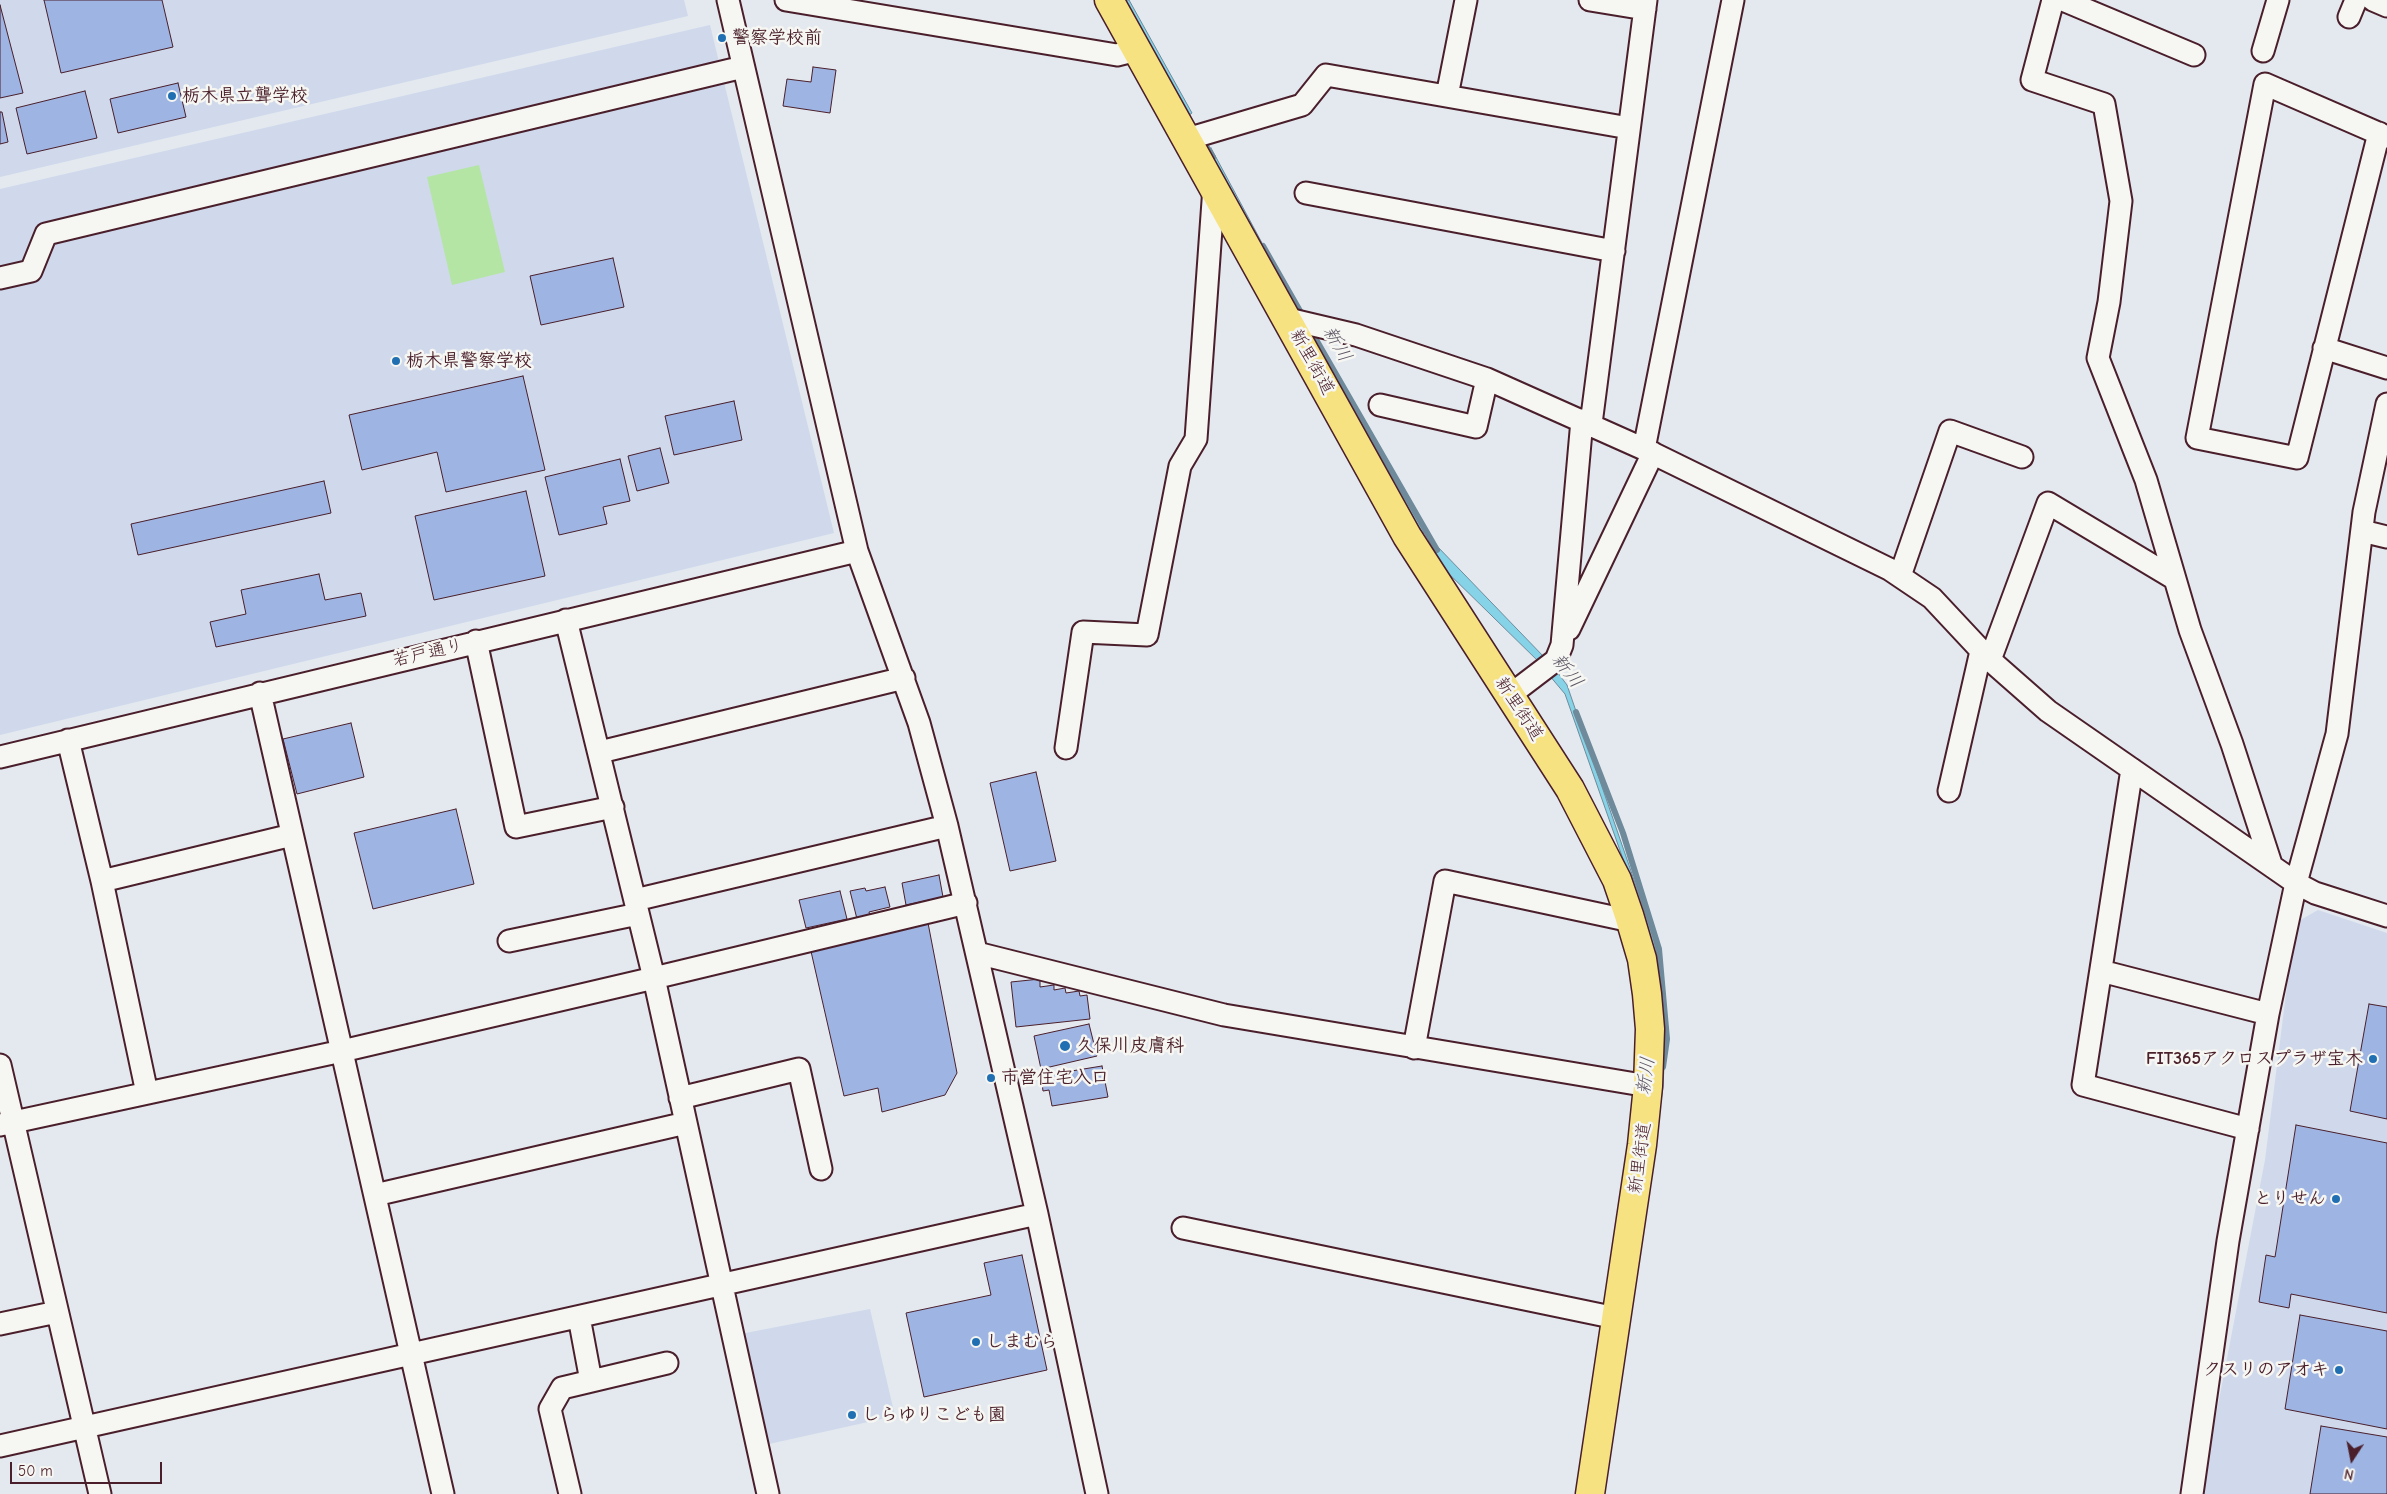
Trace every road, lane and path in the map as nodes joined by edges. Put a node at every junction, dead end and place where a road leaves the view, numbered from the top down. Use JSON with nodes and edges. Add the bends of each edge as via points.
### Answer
{"nodes":[{"id":1,"x":728,"y":0,"type":"edge"},
{"id":2,"x":786,"y":0,"type":"edge"},
{"id":3,"x":1109,"y":0,"type":"edge"},
{"id":4,"x":1466,"y":0,"type":"edge"},
{"id":5,"x":1590,"y":0,"type":"edge"},
{"id":6,"x":1733,"y":0,"type":"edge"},
{"id":7,"x":2053,"y":0,"type":"edge"},
{"id":8,"x":2063,"y":0,"type":"edge"},
{"id":9,"x":2278,"y":0,"type":"edge"},
{"id":10,"x":2373,"y":0,"type":"edge"},
{"id":11,"x":1645,"y":4,"type":"edge"},
{"id":12,"x":2387,"y":6,"type":"edge"},
{"id":13,"x":1137,"y":50,"type":"junction"},
{"id":14,"x":2263,"y":51,"type":"dead end"},
{"id":15,"x":2194,"y":54,"type":"dead end"},
{"id":16,"x":744,"y":67,"type":"junction"},
{"id":17,"x":1447,"y":96,"type":"junction"},
{"id":18,"x":1630,"y":128,"type":"junction"},
{"id":19,"x":2383,"y":135,"type":"edge"},
{"id":20,"x":1196,"y":137,"type":"junction"},
{"id":21,"x":1214,"y":187,"type":"junction"},
{"id":22,"x":1306,"y":193,"type":"dead end"},
{"id":23,"x":1614,"y":251,"type":"junction"},
{"id":24,"x":0,"y":278,"type":"edge"},
{"id":25,"x":1292,"y":320,"type":"junction"},
{"id":26,"x":2324,"y":348,"type":"junction"},
{"id":27,"x":2387,"y":368,"type":"edge"},
{"id":28,"x":1486,"y":379,"type":"junction"},
{"id":29,"x":1380,"y":405,"type":"dead end"},
{"id":30,"x":2386,"y":409,"type":"edge"},
{"id":31,"x":1587,"y":422,"type":"junction"},
{"id":32,"x":1648,"y":451,"type":"junction"},
{"id":33,"x":2022,"y":457,"type":"dead end"},
{"id":34,"x":2362,"y":531,"type":"junction"},
{"id":35,"x":2387,"y":537,"type":"edge"},
{"id":36,"x":856,"y":551,"type":"junction"},
{"id":37,"x":1900,"y":576,"type":"junction"},
{"id":38,"x":2175,"y":579,"type":"junction"},
{"id":39,"x":566,"y":620,"type":"junction"},
{"id":40,"x":476,"y":641,"type":"junction"},
{"id":41,"x":1985,"y":656,"type":"junction"},
{"id":42,"x":1552,"y":660,"type":"junction"},
{"id":43,"x":904,"y":678,"type":"junction"},
{"id":44,"x":260,"y":693,"type":"junction"},
{"id":45,"x":1510,"y":694,"type":"junction"},
{"id":46,"x":68,"y":740,"type":"junction"},
{"id":47,"x":1066,"y":748,"type":"dead end"},
{"id":48,"x":600,"y":752,"type":"junction"},
{"id":49,"x":0,"y":757,"type":"edge"},
{"id":50,"x":2132,"y":769,"type":"junction"},
{"id":51,"x":1949,"y":791,"type":"dead end"},
{"id":52,"x":613,"y":807,"type":"junction"},
{"id":53,"x":947,"y":826,"type":"junction"},
{"id":54,"x":292,"y":835,"type":"junction"},
{"id":55,"x":2271,"y":864,"type":"junction"},
{"id":56,"x":102,"y":882,"type":"junction"},
{"id":57,"x":2296,"y":883,"type":"junction"},
{"id":58,"x":966,"y":902,"type":"junction"},
{"id":59,"x":636,"y":907,"type":"junction"},
{"id":60,"x":2387,"y":916,"type":"edge"},
{"id":61,"x":1630,"y":921,"type":"junction"},
{"id":62,"x":509,"y":941,"type":"dead end"},
{"id":63,"x":977,"y":953,"type":"junction"},
{"id":64,"x":2101,"y":972,"type":"junction"},
{"id":65,"x":654,"y":978,"type":"junction"},
{"id":66,"x":2268,"y":1014,"type":"junction"},
{"id":67,"x":1414,"y":1048,"type":"junction"},
{"id":68,"x":342,"y":1051,"type":"junction"},
{"id":69,"x":0,"y":1066,"type":"edge"},
{"id":70,"x":1648,"y":1086,"type":"junction"},
{"id":71,"x":147,"y":1093,"type":"junction"},
{"id":72,"x":680,"y":1098,"type":"junction"},
{"id":73,"x":686,"y":1123,"type":"junction"},
{"id":74,"x":6,"y":1124,"type":"edge"},
{"id":75,"x":2248,"y":1129,"type":"junction"},
{"id":76,"x":821,"y":1169,"type":"dead end"},
{"id":77,"x":375,"y":1195,"type":"junction"},
{"id":78,"x":1037,"y":1214,"type":"junction"},
{"id":79,"x":1182,"y":1228,"type":"dead end"},
{"id":80,"x":722,"y":1285,"type":"junction"},
{"id":81,"x":57,"y":1312,"type":"junction"},
{"id":82,"x":579,"y":1317,"type":"junction"},
{"id":83,"x":1616,"y":1318,"type":"junction"},
{"id":84,"x":0,"y":1324,"type":"edge"},
{"id":85,"x":412,"y":1355,"type":"junction"},
{"id":86,"x":667,"y":1363,"type":"dead end"},
{"id":87,"x":591,"y":1381,"type":"junction"},
{"id":88,"x":85,"y":1426,"type":"junction"},
{"id":89,"x":0,"y":1446,"type":"edge"},
{"id":90,"x":100,"y":1494,"type":"edge"},
{"id":91,"x":443,"y":1494,"type":"edge"},
{"id":92,"x":570,"y":1494,"type":"edge"},
{"id":93,"x":768,"y":1494,"type":"edge"},
{"id":94,"x":1097,"y":1494,"type":"edge"},
{"id":95,"x":1590,"y":1494,"type":"edge"},
{"id":96,"x":2192,"y":1494,"type":"edge"}],
"edges":[{"from":1,"to":16,"type":"street"},
{"from":2,"to":13,"type":"street","via":[[1117,55]]},
{"from":3,"to":13,"type":"main road","name":"新里街道"},
{"from":4,"to":17,"type":"street"},
{"from":5,"to":11,"type":"street"},
{"from":6,"to":32,"type":"street"},
{"from":7,"to":38,"type":"street","via":[[2032,80],[2104,104],[2121,201],[2109,302],[2098,358],[2146,480]]},
{"from":8,"to":15,"type":"street"},
{"from":9,"to":14,"type":"street"},
{"from":10,"to":12,"type":"street"},
{"from":11,"to":18,"type":"street"},
{"from":13,"to":20,"type":"main road","name":"新里街道"},
{"from":16,"to":24,"type":"street","via":[[46,234],[31,270]]},
{"from":16,"to":36,"type":"street"},
{"from":17,"to":18,"type":"street"},
{"from":17,"to":20,"type":"street","via":[[1326,75],[1302,105]]},
{"from":18,"to":23,"type":"street"},
{"from":19,"to":26,"type":"street"},
{"from":19,"to":26,"type":"street","via":[[2264,84],[2197,438],[2297,458]]},
{"from":20,"to":21,"type":"main road","name":"新里街道"},
{"from":21,"to":25,"type":"main road","name":"新里街道"},
{"from":21,"to":47,"type":"street","via":[[1196,439],[1180,466],[1147,635],[1083,632]]},
{"from":22,"to":23,"type":"street"},
{"from":23,"to":31,"type":"street"},
{"from":25,"to":28,"type":"street","via":[[1356,335]]},
{"from":25,"to":45,"type":"main road","name":"新里街道","via":[[1407,536]]},
{"from":26,"to":27,"type":"street"},
{"from":28,"to":29,"type":"street","via":[[1476,427]]},
{"from":28,"to":31,"type":"street"},
{"from":30,"to":34,"type":"street"},
{"from":31,"to":32,"type":"street"},
{"from":31,"to":42,"type":"street"},
{"from":32,"to":37,"type":"street"},
{"from":32,"to":42,"type":"street"},
{"from":33,"to":37,"type":"street","via":[[1950,431]]},
{"from":34,"to":35,"type":"street"},
{"from":34,"to":57,"type":"street","via":[[2337,734]]},
{"from":36,"to":39,"type":"street","name":"若戸通り"},
{"from":36,"to":43,"type":"street"},
{"from":37,"to":41,"type":"street","via":[[1932,598]]},
{"from":38,"to":41,"type":"street","via":[[2048,503]]},
{"from":38,"to":55,"type":"street"},
{"from":39,"to":40,"type":"street","name":"若戸通り"},
{"from":39,"to":48,"type":"street"},
{"from":40,"to":44,"type":"street","name":"若戸通り"},
{"from":40,"to":52,"type":"street","via":[[516,828]]},
{"from":41,"to":50,"type":"street","via":[[2048,711]]},
{"from":41,"to":51,"type":"street"},
{"from":42,"to":45,"type":"street"},
{"from":43,"to":48,"type":"street"},
{"from":43,"to":53,"type":"street"},
{"from":44,"to":46,"type":"street","name":"若戸通り"},
{"from":44,"to":54,"type":"street"},
{"from":45,"to":61,"type":"main road","name":"新里街道","via":[[1591,827],[1617,880]]},
{"from":46,"to":49,"type":"street","name":"若戸通り"},
{"from":46,"to":56,"type":"street"},
{"from":48,"to":52,"type":"street"},
{"from":50,"to":55,"type":"street"},
{"from":50,"to":64,"type":"street"},
{"from":52,"to":59,"type":"street"},
{"from":53,"to":58,"type":"street"},
{"from":53,"to":59,"type":"street"},
{"from":54,"to":56,"type":"street"},
{"from":54,"to":68,"type":"street"},
{"from":55,"to":57,"type":"street"},
{"from":56,"to":71,"type":"street"},
{"from":57,"to":60,"type":"street","via":[[2315,893]]},
{"from":57,"to":66,"type":"street"},
{"from":58,"to":63,"type":"street"},
{"from":58,"to":65,"type":"street"},
{"from":59,"to":62,"type":"street"},
{"from":59,"to":65,"type":"street"},
{"from":61,"to":67,"type":"street","via":[[1445,881]]},
{"from":61,"to":70,"type":"main road","name":"新里街道","via":[[1642,959],[1647,994],[1650,1028]]},
{"from":63,"to":67,"type":"street","via":[[1224,1015]]},
{"from":63,"to":78,"type":"street"},
{"from":64,"to":66,"type":"street"},
{"from":64,"to":75,"type":"street","via":[[2083,1085]]},
{"from":65,"to":68,"type":"street"},
{"from":65,"to":72,"type":"street"},
{"from":66,"to":75,"type":"street"},
{"from":67,"to":70,"type":"street"},
{"from":68,"to":71,"type":"street"},
{"from":68,"to":77,"type":"street"},
{"from":69,"to":74,"type":"street"},
{"from":70,"to":83,"type":"main road","name":"新里街道"},
{"from":71,"to":74,"type":"street"},
{"from":72,"to":73,"type":"street"},
{"from":72,"to":76,"type":"street","via":[[799,1069]]},
{"from":73,"to":77,"type":"street"},
{"from":73,"to":80,"type":"street"},
{"from":74,"to":81,"type":"street"},
{"from":75,"to":96,"type":"street","via":[[2228,1240]]},
{"from":77,"to":85,"type":"street"},
{"from":78,"to":80,"type":"street"},
{"from":78,"to":94,"type":"street"},
{"from":79,"to":83,"type":"street"},
{"from":80,"to":82,"type":"street"},
{"from":80,"to":93,"type":"street"},
{"from":81,"to":84,"type":"street"},
{"from":81,"to":88,"type":"street"},
{"from":82,"to":85,"type":"street"},
{"from":82,"to":87,"type":"street"},
{"from":83,"to":95,"type":"main road","name":"新里街道"},
{"from":85,"to":88,"type":"street"},
{"from":85,"to":91,"type":"street"},
{"from":86,"to":87,"type":"street"},
{"from":87,"to":92,"type":"street","via":[[562,1388],[550,1409]]},
{"from":88,"to":89,"type":"street"},
{"from":88,"to":90,"type":"street"}]}
